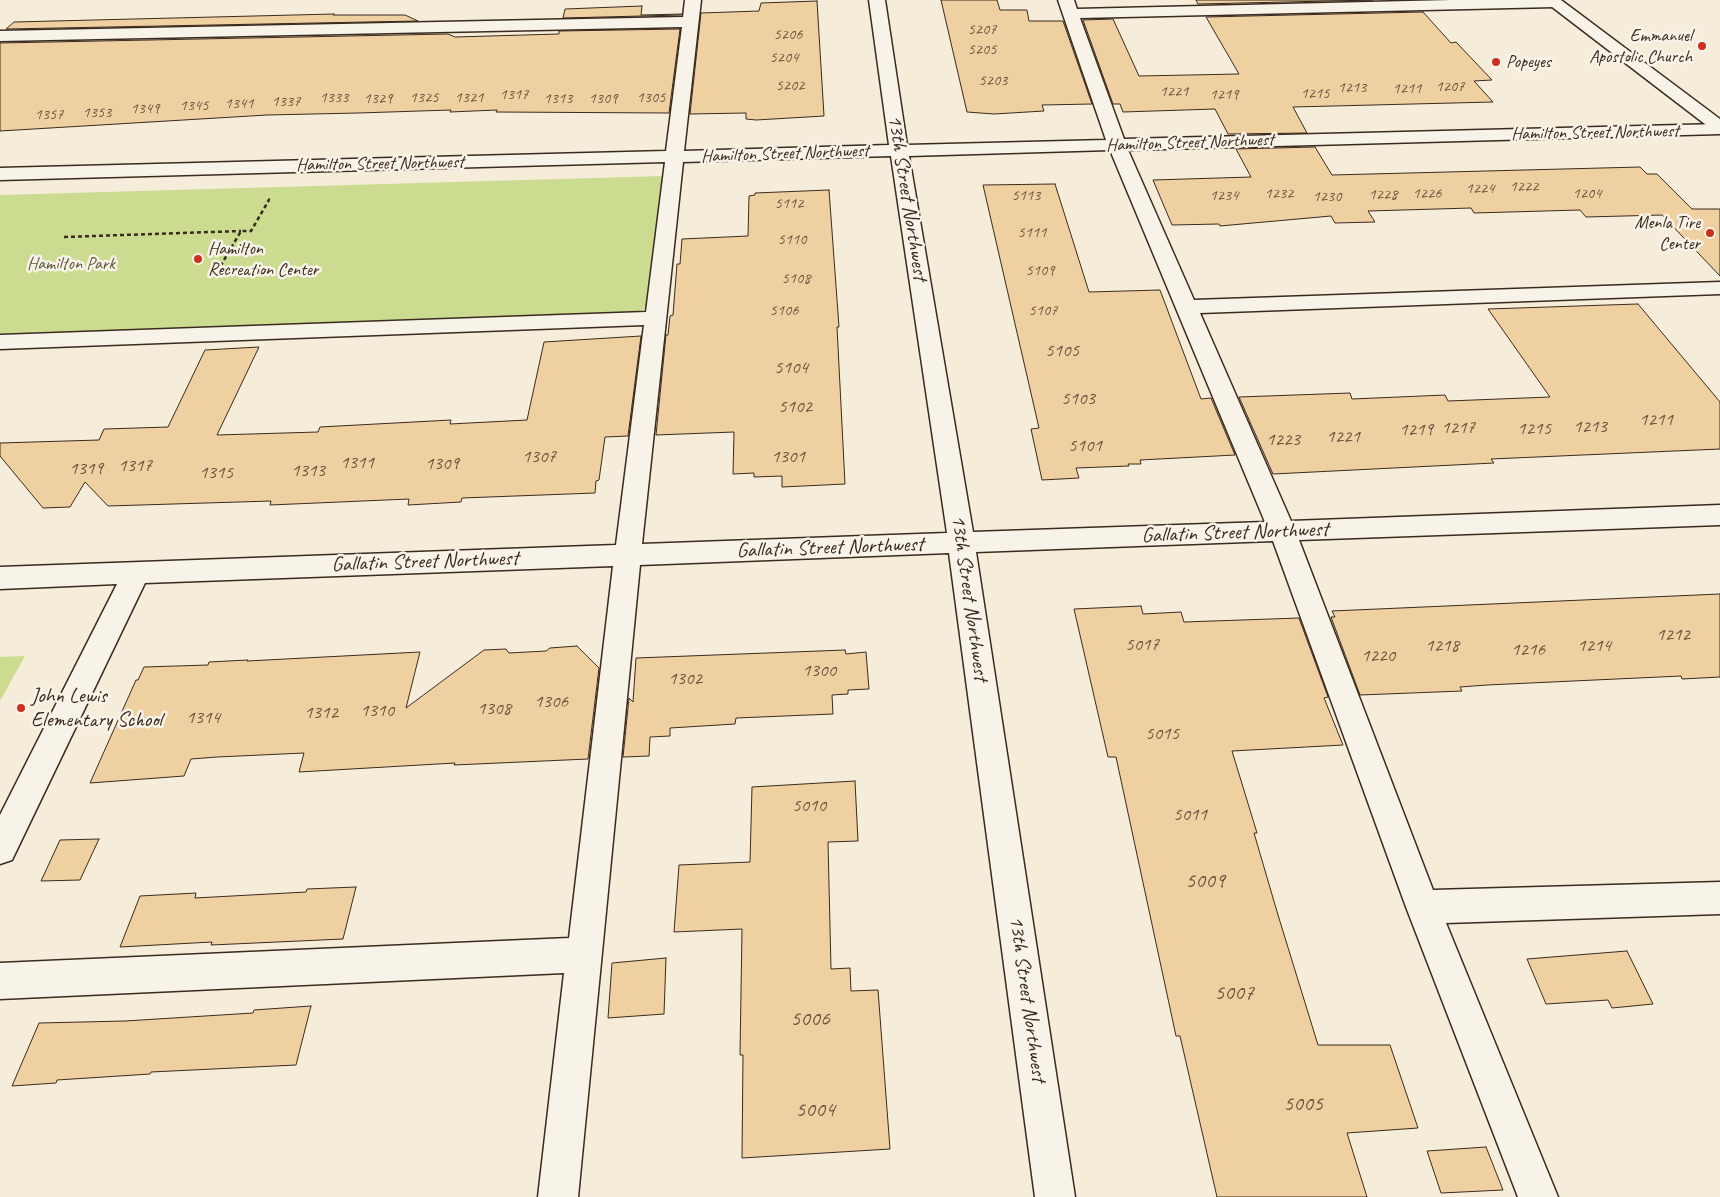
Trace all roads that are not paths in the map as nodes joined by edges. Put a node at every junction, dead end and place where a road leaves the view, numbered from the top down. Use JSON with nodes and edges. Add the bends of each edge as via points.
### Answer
{"nodes":[{"id":1,"x":877,"y":0,"type":"edge"},
{"id":2,"x":1552,"y":1,"type":"edge"},
{"id":3,"x":1069,"y":7,"type":"edge"},
{"id":4,"x":691,"y":11,"type":"edge"},
{"id":5,"x":0,"y":36,"type":"edge"},
{"id":6,"x":1720,"y":128,"type":"edge"},
{"id":7,"x":1117,"y":145,"type":"junction"},
{"id":8,"x":899,"y":151,"type":"junction"},
{"id":9,"x":674,"y":157,"type":"junction"},
{"id":10,"x":0,"y":174,"type":"edge"},
{"id":11,"x":1720,"y":288,"type":"edge"},
{"id":12,"x":1186,"y":307,"type":"junction"},
{"id":13,"x":656,"y":318,"type":"junction"},
{"id":14,"x":0,"y":342,"type":"edge"},
{"id":15,"x":1720,"y":515,"type":"edge"},
{"id":16,"x":1282,"y":531,"type":"junction"},
{"id":17,"x":961,"y":543,"type":"junction"},
{"id":18,"x":627,"y":556,"type":"junction"},
{"id":19,"x":137,"y":572,"type":"junction"},
{"id":20,"x":0,"y":578,"type":"edge"},
{"id":21,"x":0,"y":849,"type":"edge"},
{"id":22,"x":1720,"y":898,"type":"edge"},
{"id":23,"x":1423,"y":907,"type":"junction"},
{"id":24,"x":585,"y":955,"type":"junction"},
{"id":25,"x":0,"y":982,"type":"edge"},
{"id":26,"x":558,"y":1197,"type":"edge"},
{"id":27,"x":1055,"y":1197,"type":"edge"},
{"id":28,"x":1538,"y":1197,"type":"edge"}],
"edges":[{"from":1,"to":8,"type":"main road","name":"13th Street Northwest"},
{"from":2,"to":3,"type":"main road"},
{"from":2,"to":6,"type":"main road"},
{"from":3,"to":7,"type":"main road"},
{"from":4,"to":5,"type":"main road"},
{"from":4,"to":9,"type":"main road"},
{"from":6,"to":7,"type":"main road","name":"Hamilton Street Northwest"},
{"from":7,"to":8,"type":"main road","name":"Hamilton Street Northwest"},
{"from":7,"to":12,"type":"main road"},
{"from":8,"to":9,"type":"main road","name":"Hamilton Street Northwest"},
{"from":8,"to":17,"type":"main road","name":"13th Street Northwest"},
{"from":9,"to":10,"type":"main road","name":"Hamilton Street Northwest"},
{"from":9,"to":13,"type":"main road"},
{"from":11,"to":12,"type":"main road"},
{"from":12,"to":16,"type":"main road"},
{"from":13,"to":14,"type":"main road"},
{"from":13,"to":18,"type":"main road"},
{"from":15,"to":16,"type":"main road","name":"Gallatin Street Northwest"},
{"from":16,"to":17,"type":"main road","name":"Gallatin Street Northwest"},
{"from":16,"to":23,"type":"main road"},
{"from":17,"to":18,"type":"main road","name":"Gallatin Street Northwest"},
{"from":17,"to":27,"type":"main road","name":"13th Street Northwest"},
{"from":18,"to":19,"type":"main road","name":"Gallatin Street Northwest"},
{"from":18,"to":24,"type":"main road"},
{"from":19,"to":20,"type":"main road","name":"Gallatin Street Northwest"},
{"from":19,"to":21,"type":"main road"},
{"from":22,"to":23,"type":"main road"},
{"from":23,"to":28,"type":"main road"},
{"from":24,"to":25,"type":"main road"},
{"from":24,"to":26,"type":"main road"}]}
